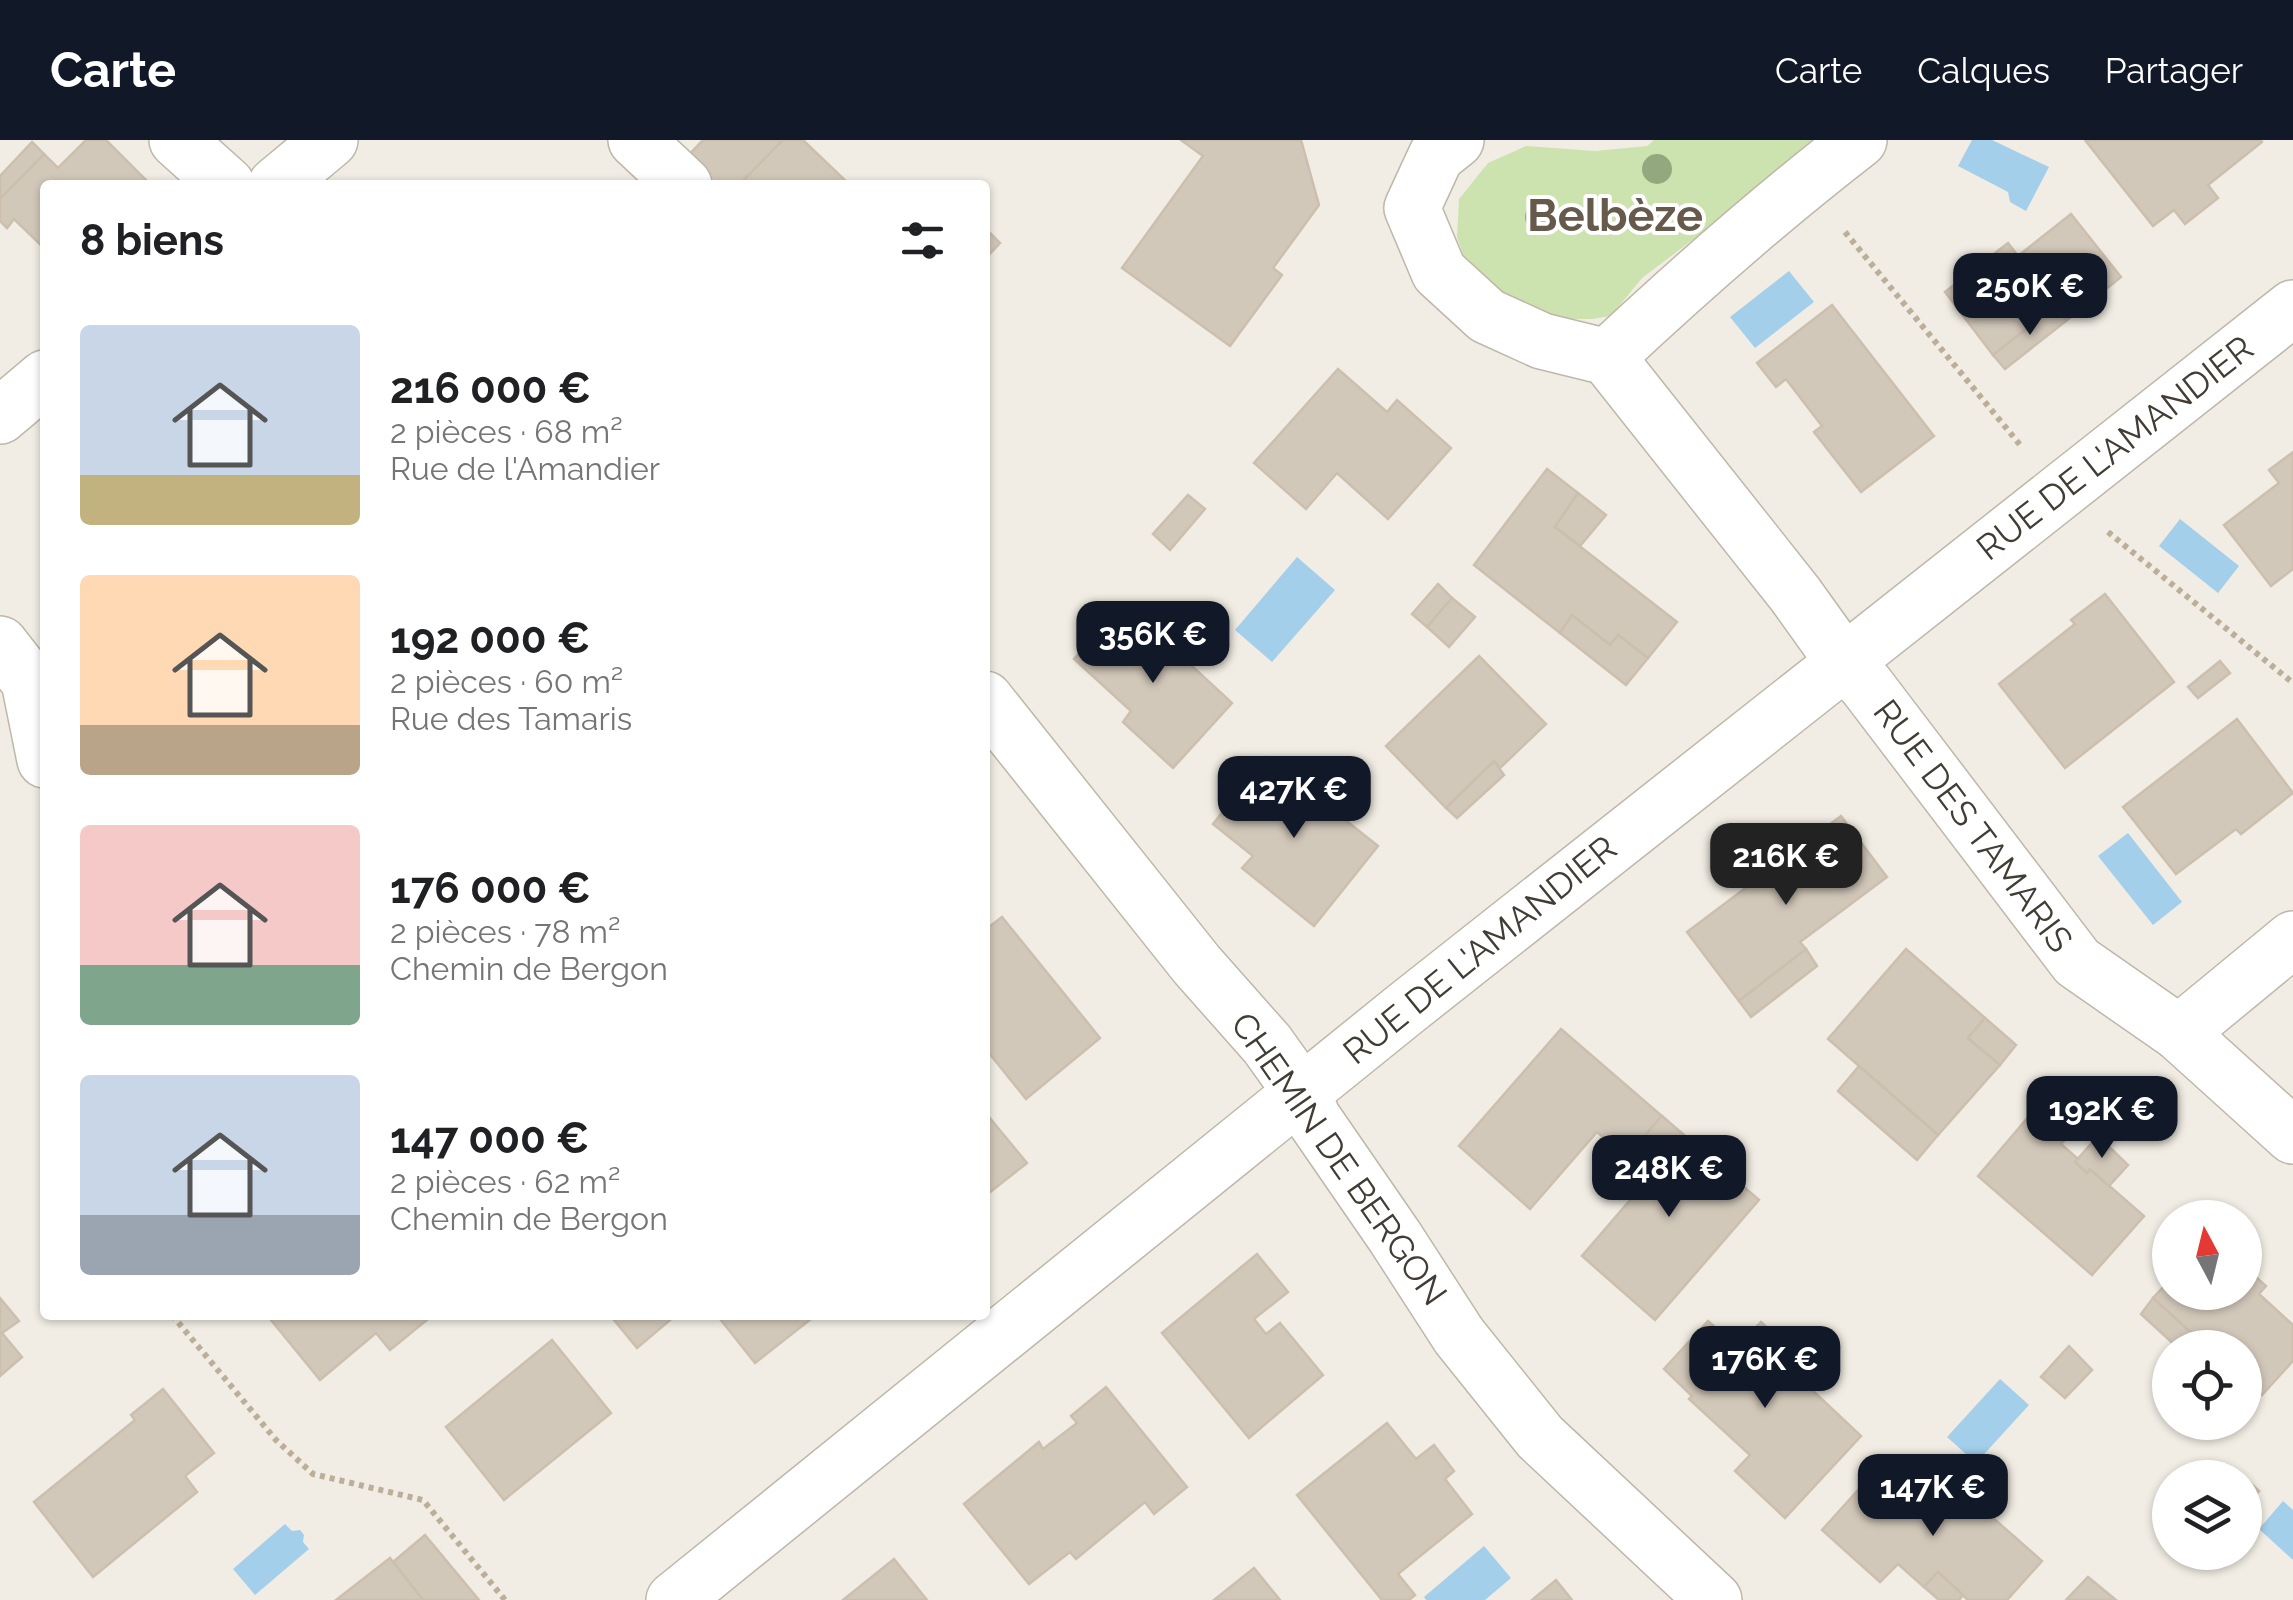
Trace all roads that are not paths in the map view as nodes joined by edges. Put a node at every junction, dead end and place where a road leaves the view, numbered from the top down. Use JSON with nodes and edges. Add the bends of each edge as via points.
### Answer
{"nodes":[{"id":1,"x":177,"y":140,"type":"edge"},
{"id":2,"x":330,"y":140,"type":"edge"},
{"id":3,"x":636,"y":140,"type":"edge"},
{"id":4,"x":1456,"y":140,"type":"edge"},
{"id":5,"x":1860,"y":140,"type":"edge"},
{"id":6,"x":221,"y":180,"type":"edge"},
{"id":7,"x":282,"y":180,"type":"edge"},
{"id":8,"x":679,"y":180,"type":"edge"},
{"id":9,"x":2293,"y":308,"type":"edge"},
{"id":10,"x":1607,"y":357,"type":"junction"},
{"id":11,"x":40,"y":382,"type":"edge"},
{"id":12,"x":0,"y":416,"type":"edge"},
{"id":13,"x":0,"y":644,"type":"edge"},
{"id":14,"x":1843,"y":661,"type":"junction"},
{"id":15,"x":990,"y":704,"type":"edge"},
{"id":16,"x":40,"y":735,"type":"edge"},
{"id":17,"x":2293,"y":940,"type":"edge"},
{"id":18,"x":2179,"y":1032,"type":"junction"},
{"id":19,"x":1302,"y":1093,"type":"junction"},
{"id":20,"x":2293,"y":1136,"type":"edge"},
{"id":21,"x":674,"y":1600,"type":"edge"},
{"id":22,"x":1714,"y":1600,"type":"edge"}],
"edges":[{"from":1,"to":6,"type":"street"},
{"from":2,"to":7,"type":"street"},
{"from":3,"to":8,"type":"street"},
{"from":4,"to":10,"type":"street","via":[[1436,156],[1412,208],[1439,272],[1486,316],[1542,341]]},
{"from":5,"to":10,"type":"street","via":[[1692,277]]},
{"from":9,"to":14,"type":"street","name":"RUE DE L'AMANDIER"},
{"from":10,"to":14,"type":"street","name":"RUE DES TAMARIS"},
{"from":11,"to":12,"type":"street"},
{"from":13,"to":16,"type":"street","via":[[29,681]]},
{"from":14,"to":18,"type":"street","name":"RUE DES TAMARIS","via":[[2077,962]]},
{"from":14,"to":19,"type":"street","name":"RUE DE L'AMANDIER"},
{"from":15,"to":19,"type":"street","name":"CHEMIN DE BERGON"},
{"from":17,"to":18,"type":"street"},
{"from":18,"to":20,"type":"street","name":"RUE DES TAMARIS"},
{"from":19,"to":21,"type":"street","name":"RUE DE L'AMANDIER"},
{"from":19,"to":22,"type":"street","name":"CHEMIN DE BERGON","via":[[1460,1336],[1540,1436]]}]}
